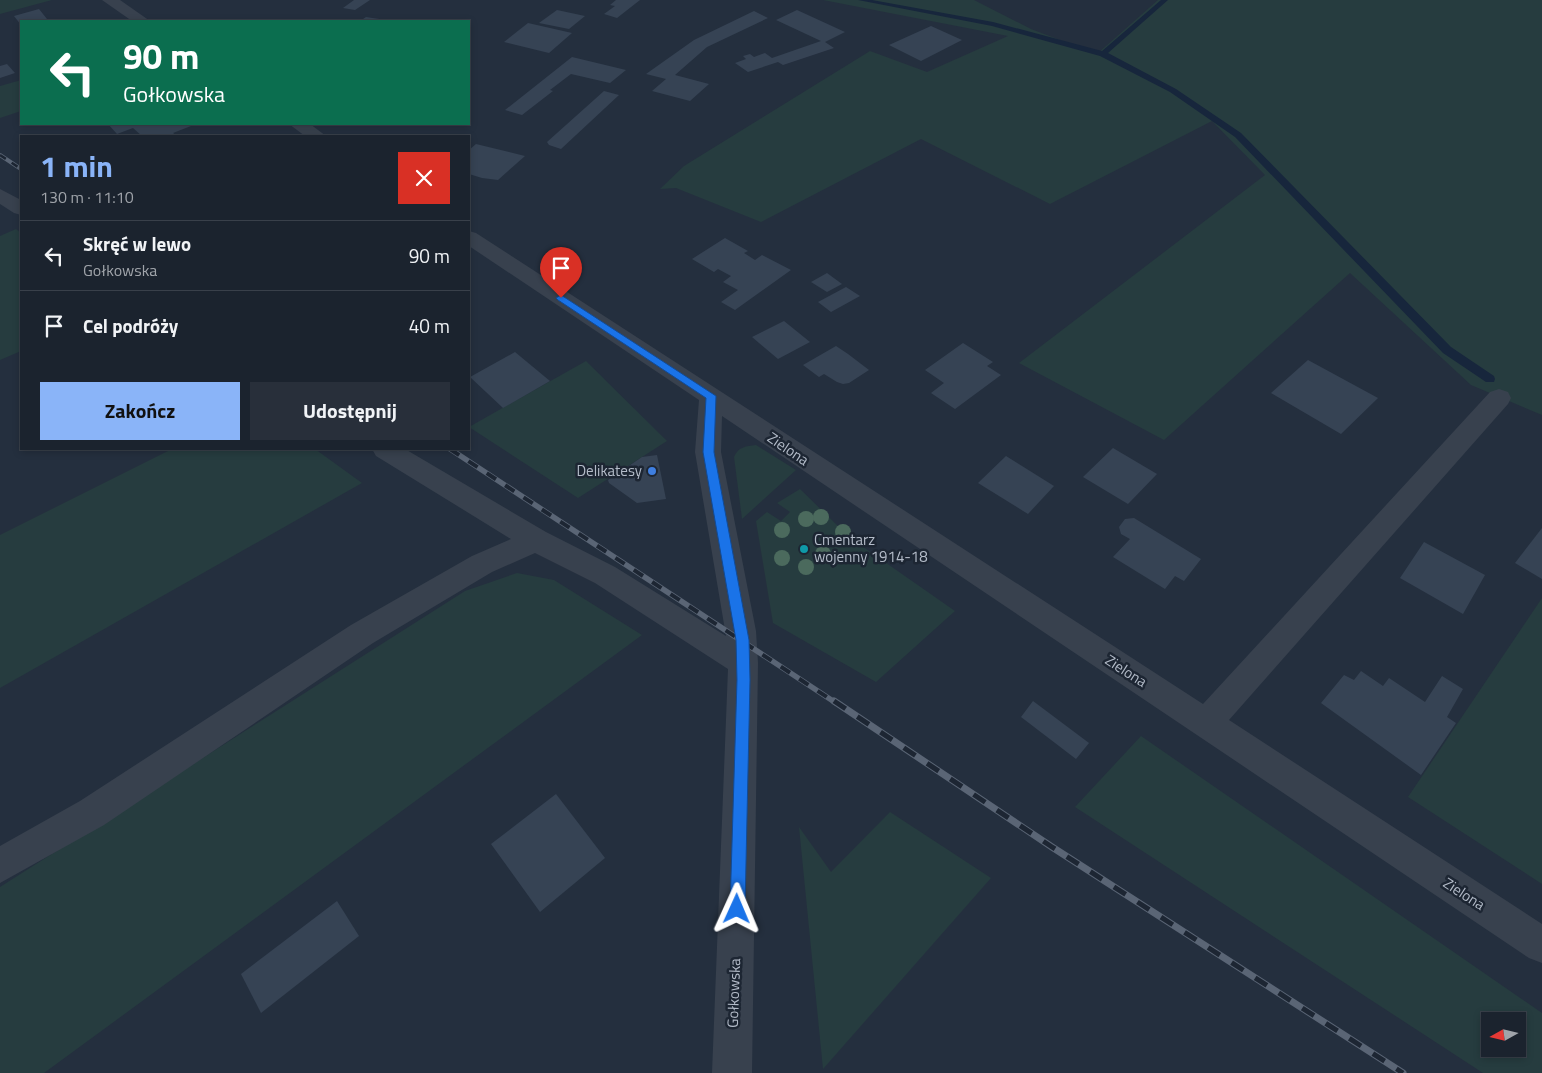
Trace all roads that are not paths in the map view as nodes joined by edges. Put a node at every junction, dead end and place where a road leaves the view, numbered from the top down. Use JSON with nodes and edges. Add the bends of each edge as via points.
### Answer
{"nodes":[{"id":1,"x":110,"y":0,"type":"edge"},
{"id":2,"x":140,"y":20,"type":"edge"},
{"id":3,"x":300,"y":125,"type":"edge"},
{"id":4,"x":315,"y":135,"type":"edge"},
{"id":5,"x":0,"y":195,"type":"edge"},
{"id":6,"x":20,"y":208,"type":"edge"},
{"id":7,"x":470,"y":238,"type":"edge"},
{"id":8,"x":711,"y":396,"type":"junction"},
{"id":9,"x":1499,"y":398,"type":"dead end"},
{"id":10,"x":387,"y":450,"type":"edge"},
{"id":11,"x":536,"y":540,"type":"junction"},
{"id":12,"x":743,"y":663,"type":"junction"},
{"id":13,"x":1206,"y":723,"type":"junction"},
{"id":14,"x":0,"y":865,"type":"edge"},
{"id":15,"x":1542,"y":945,"type":"edge"},
{"id":16,"x":732,"y":1073,"type":"edge"}],
"edges":[{"from":1,"to":2,"type":"street"},
{"from":3,"to":4,"type":"street"},
{"from":5,"to":6,"type":"street"},
{"from":7,"to":8,"type":"street"},
{"from":8,"to":12,"type":"street","name":"Gołkowska","via":[[708,452],[741,631]]},
{"from":8,"to":13,"type":"street","name":"Zielona"},
{"from":9,"to":13,"type":"street"},
{"from":10,"to":11,"type":"street"},
{"from":11,"to":12,"type":"street","via":[[604,576]]},
{"from":11,"to":14,"type":"street","via":[[482,564],[362,634],[92,813]]},
{"from":12,"to":16,"type":"street","name":"Gołkowska"},
{"from":13,"to":15,"type":"street","name":"Zielona"}]}
